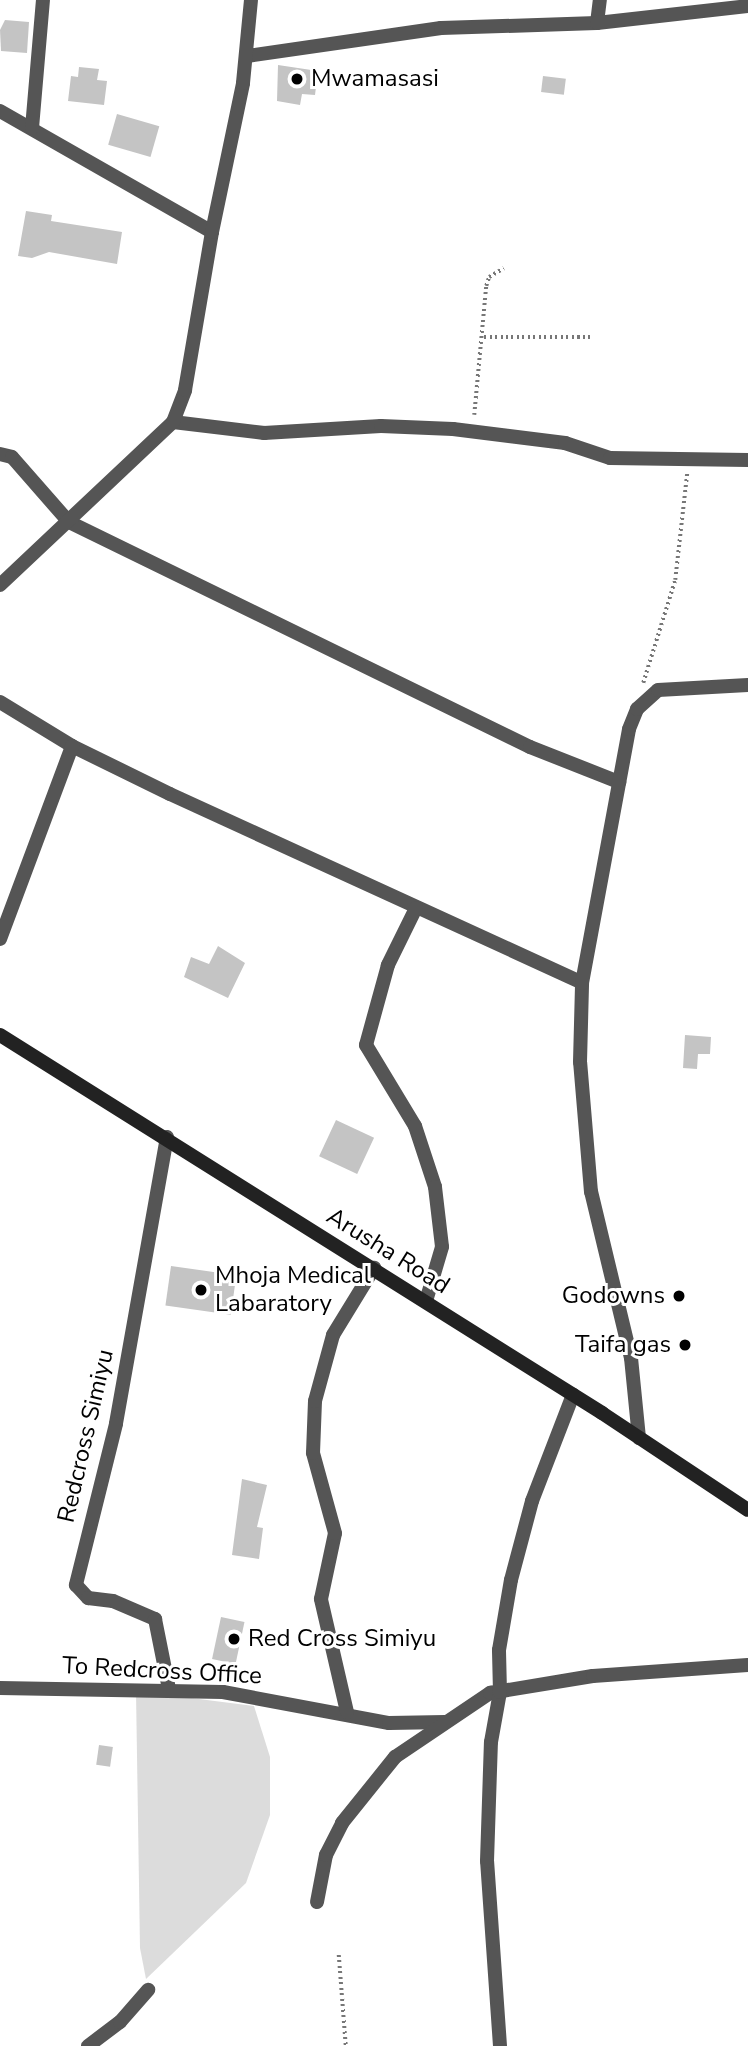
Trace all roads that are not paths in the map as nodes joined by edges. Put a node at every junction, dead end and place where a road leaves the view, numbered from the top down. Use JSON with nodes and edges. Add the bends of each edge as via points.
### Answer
{"nodes":[{"id":1,"x":43,"y":0,"type":"edge"},
{"id":2,"x":251,"y":0,"type":"edge"},
{"id":3,"x":600,"y":0,"type":"edge"},
{"id":4,"x":748,"y":6,"type":"edge"},
{"id":5,"x":597,"y":23,"type":"junction"},
{"id":6,"x":247,"y":56,"type":"junction"},
{"id":7,"x":0,"y":111,"type":"edge"},
{"id":8,"x":32,"y":128,"type":"junction"},
{"id":9,"x":212,"y":232,"type":"junction"},
{"id":10,"x":173,"y":422,"type":"junction"},
{"id":11,"x":0,"y":454,"type":"edge"},
{"id":12,"x":748,"y":460,"type":"edge"},
{"id":13,"x":69,"y":522,"type":"junction"},
{"id":14,"x":0,"y":586,"type":"edge"},
{"id":15,"x":748,"y":685,"type":"edge"},
{"id":16,"x":0,"y":702,"type":"edge"},
{"id":17,"x":72,"y":746,"type":"junction"},
{"id":18,"x":619,"y":782,"type":"junction"},
{"id":19,"x":416,"y":908,"type":"junction"},
{"id":20,"x":0,"y":939,"type":"edge"},
{"id":21,"x":582,"y":984,"type":"junction"},
{"id":22,"x":0,"y":1035,"type":"edge"},
{"id":23,"x":167,"y":1137,"type":"junction"},
{"id":24,"x":373,"y":1268,"type":"junction"},
{"id":25,"x":426,"y":1301,"type":"junction"},
{"id":26,"x":573,"y":1395,"type":"junction"},
{"id":27,"x":639,"y":1437,"type":"junction"},
{"id":28,"x":748,"y":1510,"type":"edge"},
{"id":29,"x":748,"y":1665,"type":"edge"},
{"id":30,"x":0,"y":1688,"type":"edge"},
{"id":31,"x":169,"y":1689,"type":"junction"},
{"id":32,"x":500,"y":1692,"type":"junction"},
{"id":33,"x":347,"y":1712,"type":"junction"},
{"id":34,"x":446,"y":1722,"type":"junction"},
{"id":35,"x":317,"y":1902,"type":"dead end"},
{"id":36,"x":148,"y":1990,"type":"dead end"},
{"id":37,"x":89,"y":2046,"type":"edge"},
{"id":38,"x":500,"y":2046,"type":"edge"}],
"edges":[{"from":1,"to":8,"type":"street"},
{"from":2,"to":6,"type":"street"},
{"from":3,"to":5,"type":"street"},
{"from":4,"to":5,"type":"street"},
{"from":5,"to":6,"type":"street","via":[[441,28]]},
{"from":6,"to":9,"type":"street"},
{"from":7,"to":8,"type":"street"},
{"from":8,"to":9,"type":"street"},
{"from":9,"to":10,"type":"street","via":[[186,390]]},
{"from":10,"to":12,"type":"street","via":[[264,433],[381,426],[472,431],[565,443],[610,458]]},
{"from":10,"to":13,"type":"street"},
{"from":11,"to":13,"type":"street","via":[[12,457]]},
{"from":13,"to":14,"type":"street"},
{"from":13,"to":18,"type":"street","via":[[530,747]]},
{"from":15,"to":18,"type":"street","via":[[658,690],[637,709]]},
{"from":16,"to":17,"type":"street"},
{"from":17,"to":19,"type":"street"},
{"from":17,"to":20,"type":"street"},
{"from":18,"to":21,"type":"street"},
{"from":19,"to":21,"type":"street"},
{"from":19,"to":25,"type":"street","via":[[388,965],[366,1045],[415,1126],[435,1187],[442,1247]]},
{"from":21,"to":27,"type":"street","via":[[580,1062],[591,1192],[631,1358]]},
{"from":22,"to":23,"type":"main road","name":"Arusha Road"},
{"from":23,"to":24,"type":"main road","name":"Arusha Road"},
{"from":23,"to":31,"type":"street","name":"Redcross Simiyu","via":[[116,1424],[76,1585],[88,1598],[113,1601],[155,1619]]},
{"from":24,"to":25,"type":"main road","name":"Arusha Road"},
{"from":24,"to":33,"type":"street","via":[[333,1335],[315,1402],[313,1453],[335,1533],[321,1599]]},
{"from":25,"to":26,"type":"main road","name":"Arusha Road"},
{"from":26,"to":27,"type":"main road","name":"Arusha Road"},
{"from":26,"to":32,"type":"street","via":[[532,1501],[511,1580],[499,1650]]},
{"from":27,"to":28,"type":"main road","name":"Arusha Road"},
{"from":29,"to":32,"type":"street","via":[[593,1676]]},
{"from":30,"to":31,"type":"street","name":"To Redcross Office"},
{"from":31,"to":33,"type":"street","name":"To Redcross Office","via":[[223,1692]]},
{"from":32,"to":34,"type":"street","via":[[490,1693]]},
{"from":32,"to":38,"type":"street","via":[[491,1742],[486,1861]]},
{"from":33,"to":34,"type":"street","name":"To Redcross Office","via":[[389,1723]]},
{"from":34,"to":35,"type":"street","via":[[395,1757],[342,1823],[326,1855]]},
{"from":36,"to":37,"type":"street","via":[[120,2022]]}]}
